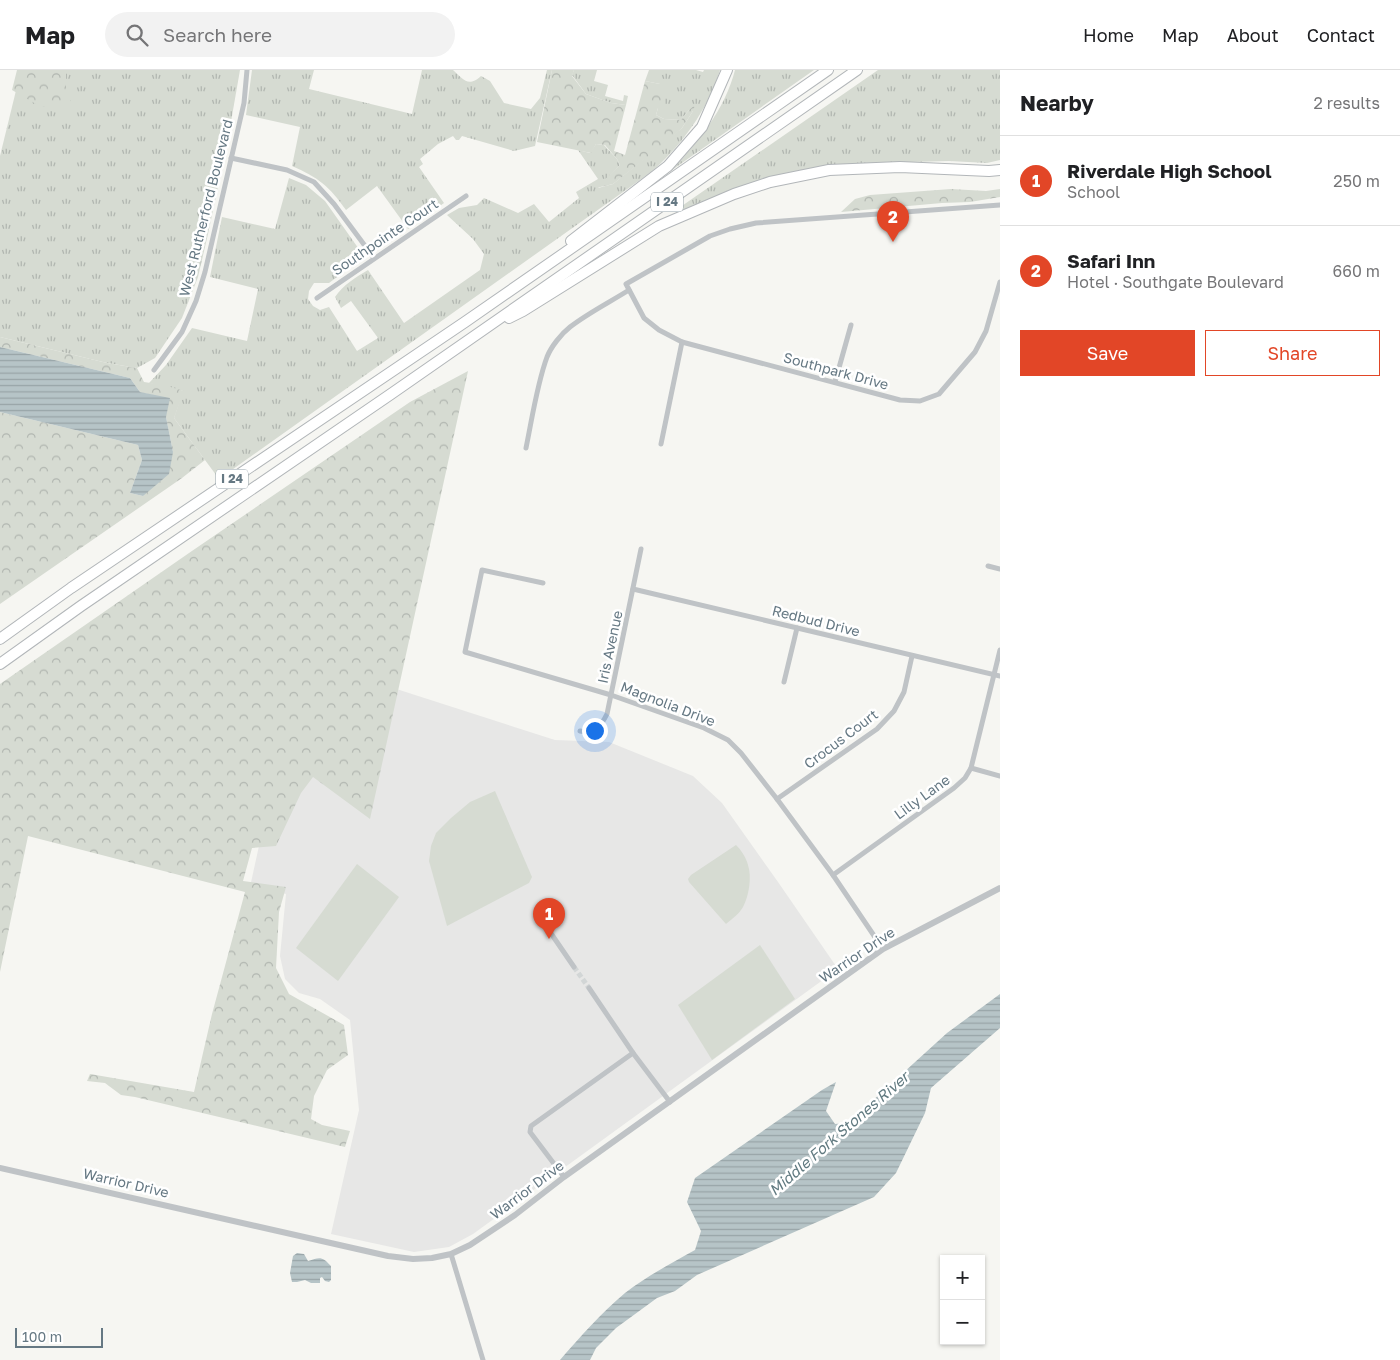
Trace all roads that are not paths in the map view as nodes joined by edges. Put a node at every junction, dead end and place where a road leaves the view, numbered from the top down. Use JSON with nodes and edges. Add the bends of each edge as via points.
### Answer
{"nodes":[{"id":1,"x":247,"y":70,"type":"edge"},
{"id":2,"x":727,"y":70,"type":"edge"},
{"id":3,"x":828,"y":70,"type":"edge"},
{"id":4,"x":857,"y":70,"type":"edge"},
{"id":5,"x":231,"y":158,"type":"junction"},
{"id":6,"x":1000,"y":170,"type":"edge"},
{"id":7,"x":466,"y":196,"type":"dead end"},
{"id":8,"x":1000,"y":205,"type":"edge"},
{"id":9,"x":374,"y":258,"type":"junction"},
{"id":10,"x":1000,"y":282,"type":"edge"},
{"id":11,"x":630,"y":290,"type":"junction"},
{"id":12,"x":317,"y":298,"type":"dead end"},
{"id":13,"x":465,"y":322,"type":"junction"},
{"id":14,"x":851,"y":325,"type":"dead end"},
{"id":15,"x":477,"y":334,"type":"junction"},
{"id":16,"x":682,"y":342,"type":"junction"},
{"id":17,"x":154,"y":370,"type":"dead end"},
{"id":18,"x":835,"y":382,"type":"junction"},
{"id":19,"x":661,"y":444,"type":"dead end"},
{"id":20,"x":526,"y":448,"type":"dead end"},
{"id":21,"x":641,"y":549,"type":"dead end"},
{"id":22,"x":988,"y":566,"type":"dead end"},
{"id":23,"x":1000,"y":570,"type":"edge"},
{"id":24,"x":543,"y":583,"type":"dead end"},
{"id":25,"x":633,"y":589,"type":"junction"},
{"id":26,"x":797,"y":628,"type":"junction"},
{"id":27,"x":0,"y":639,"type":"edge"},
{"id":28,"x":1000,"y":650,"type":"edge"},
{"id":29,"x":912,"y":656,"type":"junction"},
{"id":30,"x":0,"y":664,"type":"edge"},
{"id":31,"x":993,"y":675,"type":"junction"},
{"id":32,"x":1000,"y":676,"type":"edge"},
{"id":33,"x":784,"y":682,"type":"dead end"},
{"id":34,"x":611,"y":695,"type":"junction"},
{"id":35,"x":580,"y":731,"type":"dead end"},
{"id":36,"x":971,"y":768,"type":"junction"},
{"id":37,"x":1000,"y":776,"type":"edge"},
{"id":38,"x":777,"y":800,"type":"junction"},
{"id":39,"x":833,"y":876,"type":"junction"},
{"id":40,"x":1000,"y":888,"type":"edge"},
{"id":41,"x":548,"y":929,"type":"dead end"},
{"id":42,"x":884,"y":949,"type":"junction"},
{"id":43,"x":574,"y":967,"type":"tunnel mouth"},
{"id":44,"x":589,"y":988,"type":"tunnel mouth"},
{"id":45,"x":633,"y":1052,"type":"junction"},
{"id":46,"x":670,"y":1102,"type":"junction"},
{"id":47,"x":0,"y":1168,"type":"edge"},
{"id":48,"x":564,"y":1177,"type":"junction"},
{"id":49,"x":451,"y":1254,"type":"junction"},
{"id":50,"x":483,"y":1360,"type":"edge"}],
"edges":[{"from":1,"to":5,"type":"street","name":"West Rutherford Boulevard","via":[[244,103]]},
{"from":2,"to":13,"type":"highway","via":[[702,128],[668,166]]},
{"from":3,"to":13,"type":"highway","number":"I 24"},
{"from":4,"to":15,"type":"highway","number":"I 24"},
{"from":5,"to":9,"type":"street","via":[[287,170],[314,182]]},
{"from":5,"to":17,"type":"street","name":"West Rutherford Boulevard","via":[[196,301],[182,332]]},
{"from":6,"to":15,"type":"highway","via":[[900,167],[829,170],[761,185],[659,226],[523,311]]},
{"from":7,"to":9,"type":"street","name":"Southpointe Court"},
{"from":8,"to":11,"type":"street","name":"Southpark Drive","via":[[756,223],[710,236],[626,284]]},
{"from":9,"to":12,"type":"street","name":"Southpointe Court"},
{"from":10,"to":18,"type":"street","name":"Southpark Drive","via":[[986,331],[975,352],[939,394],[920,401],[900,400]]},
{"from":11,"to":16,"type":"street","name":"Southpark Drive","via":[[644,318]]},
{"from":11,"to":20,"type":"street","via":[[584,317],[559,338],[548,356],[541,378]]},
{"from":13,"to":27,"type":"highway","number":"I 24"},
{"from":14,"to":18,"type":"street"},
{"from":15,"to":30,"type":"highway","number":"I 24"},
{"from":16,"to":18,"type":"street","name":"Southpark Drive"},
{"from":16,"to":19,"type":"street"},
{"from":21,"to":25,"type":"street","name":"Iris Avenue"},
{"from":22,"to":23,"type":"street"},
{"from":24,"to":34,"type":"street","name":"Magnolia Drive","via":[[482,570],[465,652]]},
{"from":25,"to":26,"type":"street","name":"Redbud Drive"},
{"from":25,"to":34,"type":"street","name":"Iris Avenue"},
{"from":26,"to":29,"type":"street","name":"Redbud Drive"},
{"from":26,"to":33,"type":"street"},
{"from":28,"to":31,"type":"street","name":"Lilly Lane"},
{"from":29,"to":31,"type":"street","name":"Redbud Drive"},
{"from":29,"to":38,"type":"street","name":"Crocus Court","via":[[904,692],[894,711],[877,730]]},
{"from":31,"to":32,"type":"street","name":"Redbud Drive"},
{"from":31,"to":36,"type":"street","name":"Lilly Lane"},
{"from":34,"to":35,"type":"street","name":"Iris Avenue","via":[[602,725],[590,732]]},
{"from":34,"to":38,"type":"street","name":"Magnolia Drive","via":[[704,728],[728,740]]},
{"from":36,"to":37,"type":"street"},
{"from":36,"to":39,"type":"street","name":"Lilly Lane","via":[[954,788]]},
{"from":38,"to":39,"type":"street","name":"Magnolia Drive"},
{"from":39,"to":42,"type":"street","name":"Magnolia Drive"},
{"from":40,"to":42,"type":"street","name":"Warrior Drive"},
{"from":41,"to":43,"type":"street"},
{"from":42,"to":46,"type":"street","name":"Warrior Drive"},
{"from":44,"to":45,"type":"street"},
{"from":45,"to":46,"type":"street"},
{"from":45,"to":48,"type":"street","via":[[531,1126],[530,1132]]},
{"from":46,"to":48,"type":"street","name":"Warrior Drive"},
{"from":47,"to":49,"type":"street","name":"Warrior Drive","via":[[388,1256],[413,1259]]},
{"from":48,"to":49,"type":"street","name":"Warrior Drive","via":[[492,1231]]},
{"from":49,"to":50,"type":"street"}]}
